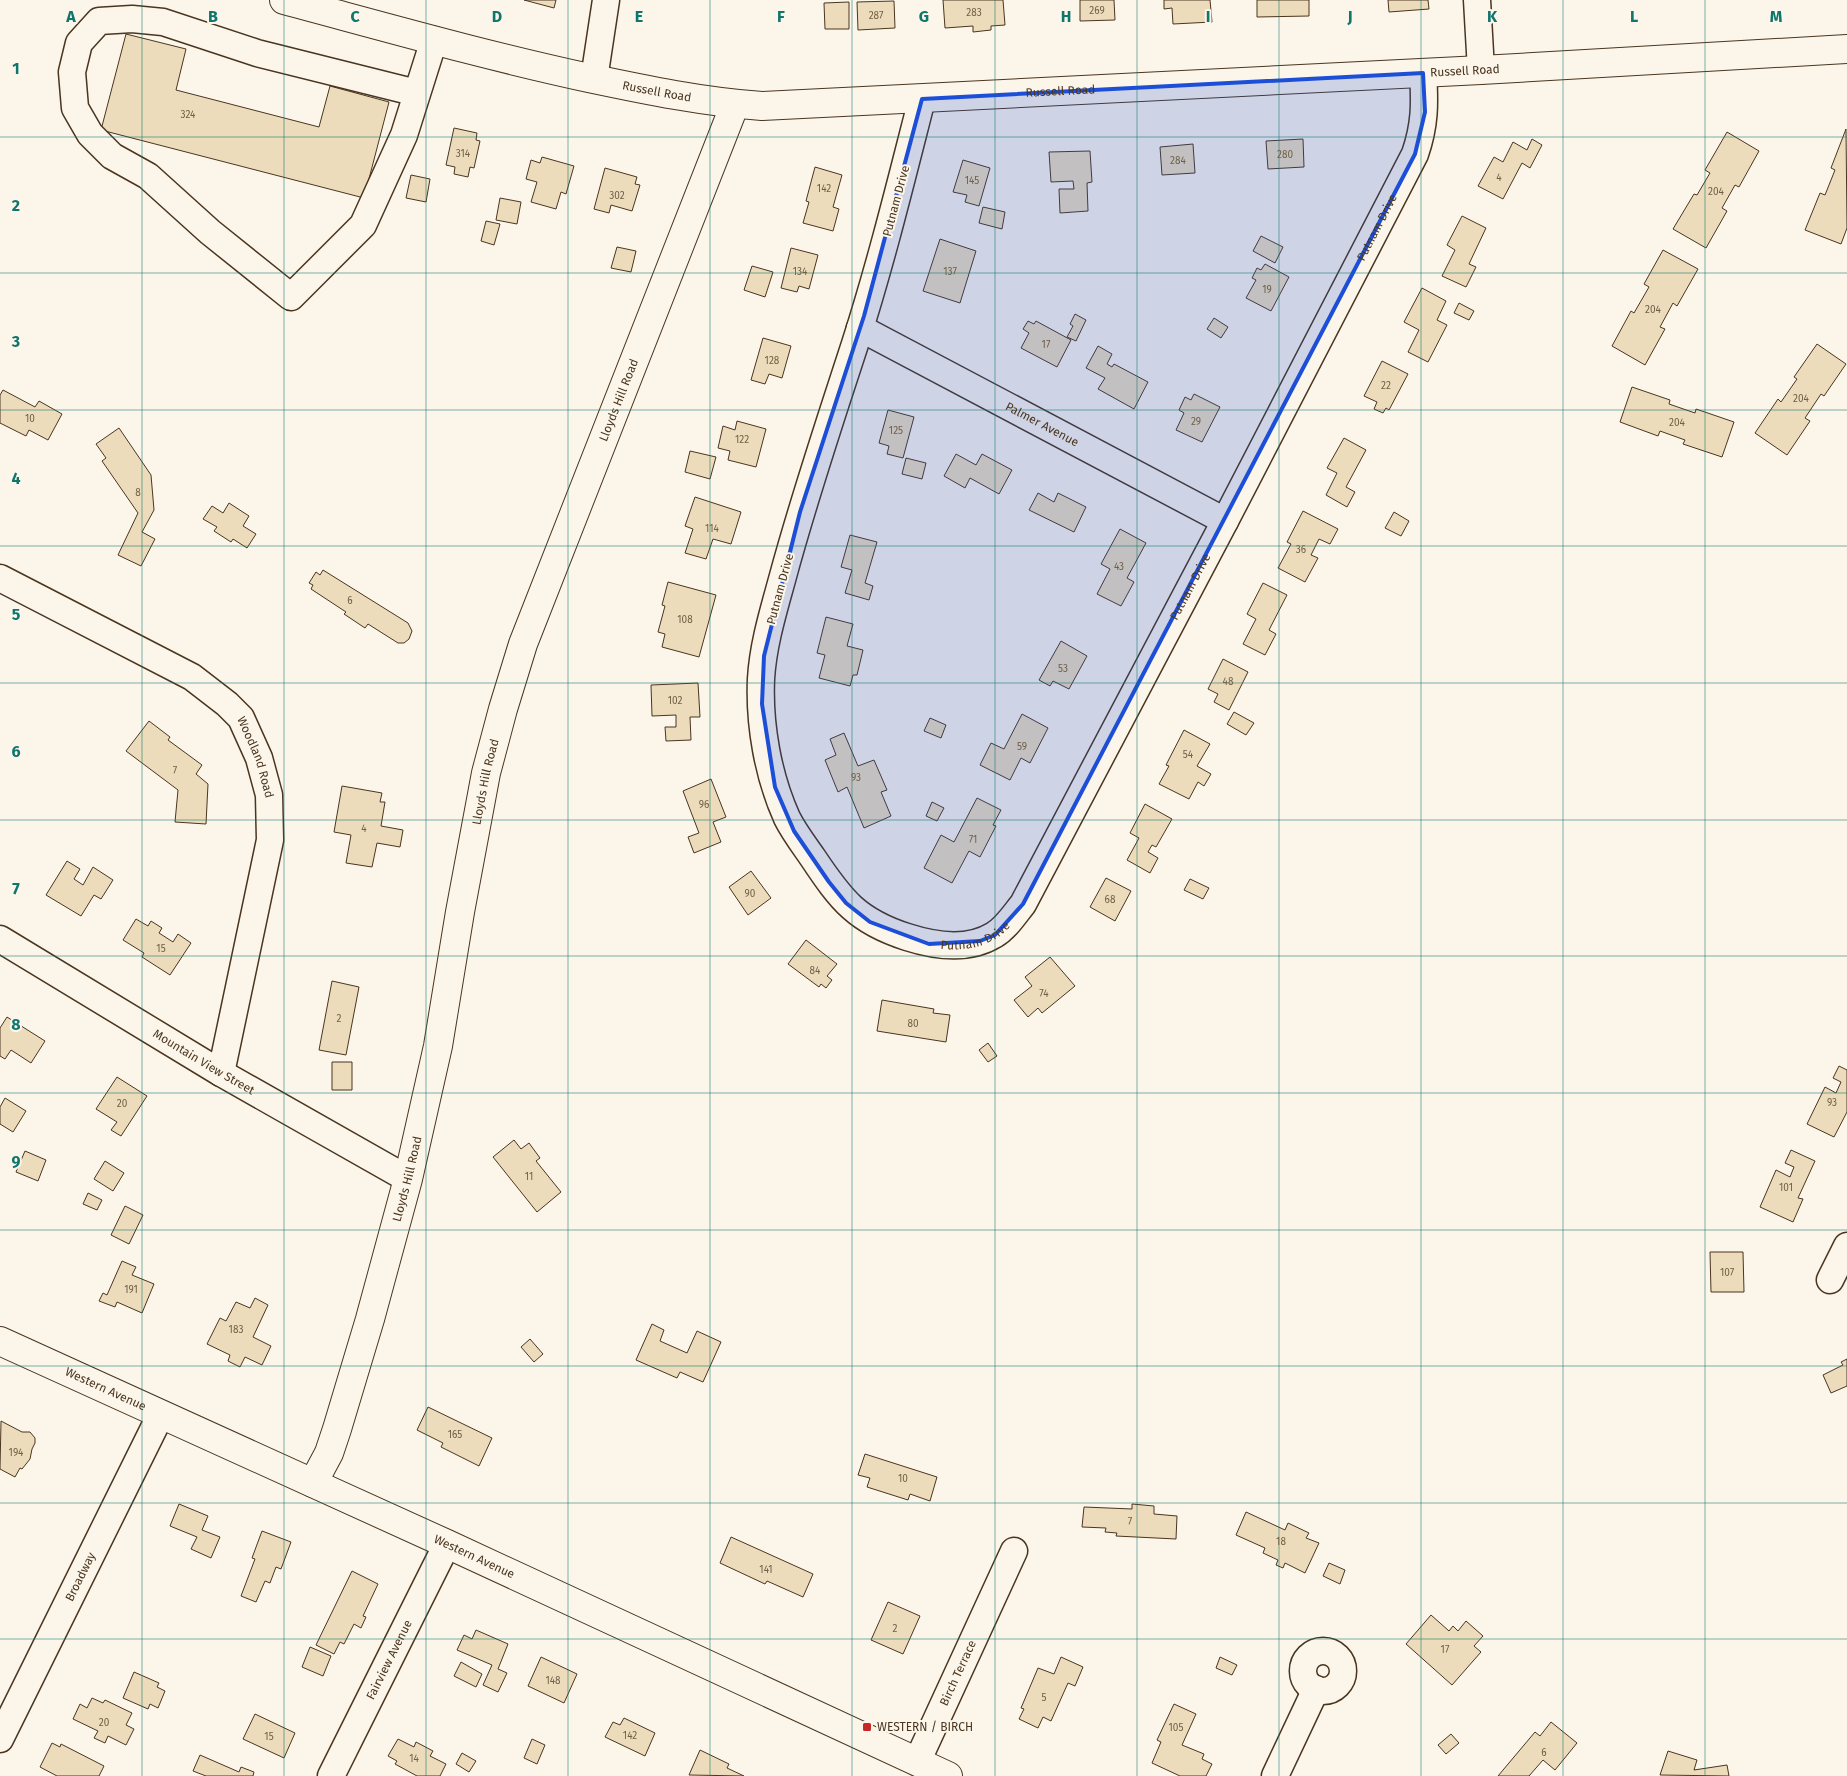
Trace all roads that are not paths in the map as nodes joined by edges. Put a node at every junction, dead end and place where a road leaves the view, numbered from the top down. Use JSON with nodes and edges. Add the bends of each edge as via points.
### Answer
{"nodes":[{"id":1,"x":284,"y":0,"type":"edge"},
{"id":2,"x":606,"y":0,"type":"edge"},
{"id":3,"x":1477,"y":0,"type":"edge"},
{"id":4,"x":434,"y":40,"type":"junction"},
{"id":5,"x":1847,"y":49,"type":"edge"},
{"id":6,"x":1481,"y":70,"type":"junction"},
{"id":7,"x":1423,"y":73,"type":"junction"},
{"id":8,"x":594,"y":79,"type":"junction"},
{"id":9,"x":417,"y":92,"type":"junction"},
{"id":10,"x":922,"y":99,"type":"junction"},
{"id":11,"x":735,"y":104,"type":"junction"},
{"id":12,"x":860,"y":328,"type":"junction"},
{"id":13,"x":1225,"y":521,"type":"junction"},
{"id":14,"x":0,"y":578,"type":"edge"},
{"id":15,"x":0,"y":939,"type":"edge"},
{"id":16,"x":221,"y":1073,"type":"junction"},
{"id":17,"x":408,"y":1179,"type":"junction"},
{"id":18,"x":1847,"y":1246,"type":"edge"},
{"id":19,"x":1830,"y":1280,"type":"dead end"},
{"id":20,"x":0,"y":1341,"type":"edge"},
{"id":21,"x":160,"y":1414,"type":"junction"},
{"id":22,"x":313,"y":1483,"type":"junction"},
{"id":23,"x":447,"y":1544,"type":"junction"},
{"id":24,"x":1014,"y":1551,"type":"dead end"},
{"id":25,"x":1316,"y":1689,"type":"dead end"},
{"id":26,"x":0,"y":1738,"type":"edge"},
{"id":27,"x":917,"y":1762,"type":"junction"},
{"id":28,"x":330,"y":1776,"type":"edge"},
{"id":29,"x":948,"y":1776,"type":"edge"},
{"id":30,"x":1276,"y":1776,"type":"edge"}],
"edges":[{"from":1,"to":4,"type":"main road","name":"Russell Road"},
{"from":2,"to":8,"type":"street"},
{"from":3,"to":6,"type":"street"},
{"from":4,"to":8,"type":"main road","name":"Russell Road"},
{"from":4,"to":9,"type":"street"},
{"from":5,"to":6,"type":"main road","name":"Russell Road"},
{"from":6,"to":7,"type":"main road","name":"Russell Road"},
{"from":7,"to":10,"type":"main road","name":"Russell Road"},
{"from":7,"to":13,"type":"street","name":"Putnam Drive","via":[[1425,112],[1415,154]]},
{"from":8,"to":11,"type":"main road","name":"Russell Road"},
{"from":9,"to":9,"type":"street","via":[[404,135],[363,225],[291,297],[210,232],[148,176],[112,156],[90,134],[74,108],[72,72],[79,43],[99,21],[132,19],[163,22],[257,53]]},
{"from":10,"to":11,"type":"main road","name":"Russell Road","via":[[792,106]]},
{"from":10,"to":12,"type":"street","name":"Putnam Drive"},
{"from":11,"to":17,"type":"main road","name":"Lloyds Hill Road","via":[[524,644],[503,709],[486,773],[438,1046]]},
{"from":12,"to":13,"type":"street","name":"Palmer Avenue"},
{"from":12,"to":13,"type":"street","name":"Putnam Drive","via":[[800,512],[769,633],[761,691],[769,764],[788,819],[829,882],[846,903],[870,922],[912,939],[947,946],[980,941],[995,935],[1005,926],[1023,904]]},
{"from":14,"to":16,"type":"street","name":"Woodland Road","via":[[192,676],[241,718],[259,758],[269,795],[270,840]]},
{"from":15,"to":16,"type":"street","name":"Mountain View Street"},
{"from":16,"to":17,"type":"street","name":"Mountain View Street"},
{"from":17,"to":22,"type":"main road","name":"Lloyds Hill Road","via":[[343,1411],[329,1452]]},
{"from":18,"to":19,"type":"street"},
{"from":20,"to":21,"type":"main road","name":"Western Avenue"},
{"from":21,"to":22,"type":"main road","name":"Western Avenue"},
{"from":21,"to":26,"type":"street","name":"Broadway"},
{"from":22,"to":23,"type":"main road","name":"Western Avenue"},
{"from":23,"to":27,"type":"main road","name":"Western Avenue"},
{"from":23,"to":28,"type":"street","name":"Fairview Avenue"},
{"from":24,"to":27,"type":"street","name":"Birch Terrace"},
{"from":25,"to":30,"type":"street"},
{"from":27,"to":29,"type":"main road","name":"Western Avenue"}]}
